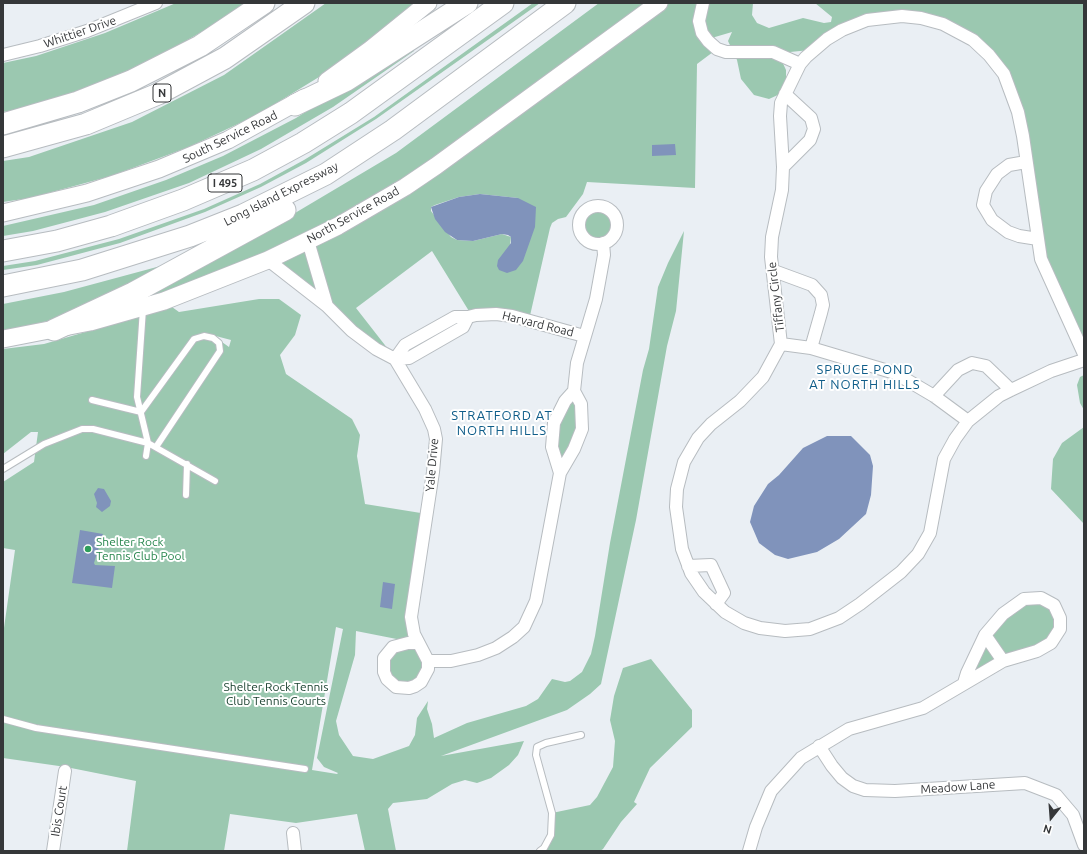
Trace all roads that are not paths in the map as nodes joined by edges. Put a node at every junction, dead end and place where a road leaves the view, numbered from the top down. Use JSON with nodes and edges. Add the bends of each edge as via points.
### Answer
{"nodes":[{"id":1,"x":156,"y":3,"type":"edge"},
{"id":2,"x":264,"y":3,"type":"edge"},
{"id":3,"x":304,"y":3,"type":"edge"},
{"id":4,"x":428,"y":3,"type":"edge"},
{"id":5,"x":467,"y":3,"type":"edge"},
{"id":6,"x":503,"y":3,"type":"edge"},
{"id":7,"x":565,"y":3,"type":"edge"},
{"id":8,"x":659,"y":3,"type":"edge"},
{"id":9,"x":703,"y":3,"type":"edge"},
{"id":10,"x":3,"y":55,"type":"edge"},
{"id":11,"x":800,"y":64,"type":"junction"},
{"id":12,"x":785,"y":94,"type":"junction"},
{"id":13,"x":295,"y":104,"type":"junction"},
{"id":14,"x":3,"y":124,"type":"edge"},
{"id":15,"x":3,"y":147,"type":"edge"},
{"id":16,"x":1026,"y":162,"type":"junction"},
{"id":17,"x":783,"y":168,"type":"junction"},
{"id":18,"x":326,"y":174,"type":"junction"},
{"id":19,"x":3,"y":213,"type":"edge"},
{"id":20,"x":1038,"y":239,"type":"junction"},
{"id":21,"x":308,"y":241,"type":"junction"},
{"id":22,"x":603,"y":243,"type":"dead end"},
{"id":23,"x":3,"y":251,"type":"edge"},
{"id":24,"x":268,"y":260,"type":"junction"},
{"id":25,"x":774,"y":271,"type":"junction"},
{"id":26,"x":3,"y":286,"type":"edge"},
{"id":27,"x":327,"y":306,"type":"junction"},
{"id":28,"x":143,"y":307,"type":"junction"},
{"id":29,"x":54,"y":330,"type":"junction"},
{"id":30,"x":584,"y":336,"type":"junction"},
{"id":31,"x":3,"y":339,"type":"edge"},
{"id":32,"x":781,"y":344,"type":"junction"},
{"id":33,"x":811,"y":348,"type":"junction"},
{"id":34,"x":1084,"y":354,"type":"edge"},
{"id":35,"x":395,"y":359,"type":"junction"},
{"id":36,"x":1084,"y":360,"type":"edge"},
{"id":37,"x":1011,"y":390,"type":"junction"},
{"id":38,"x":574,"y":392,"type":"junction"},
{"id":39,"x":934,"y":396,"type":"junction"},
{"id":40,"x":92,"y":400,"type":"dead end"},
{"id":41,"x":141,"y":412,"type":"junction"},
{"id":42,"x":968,"y":421,"type":"junction"},
{"id":43,"x":148,"y":443,"type":"junction"},
{"id":44,"x":156,"y":447,"type":"junction"},
{"id":45,"x":146,"y":456,"type":"dead end"},
{"id":46,"x":187,"y":464,"type":"junction"},
{"id":47,"x":3,"y":469,"type":"edge"},
{"id":48,"x":560,"y":473,"type":"junction"},
{"id":49,"x":215,"y":481,"type":"dead end"},
{"id":50,"x":186,"y":495,"type":"dead end"},
{"id":51,"x":688,"y":566,"type":"junction"},
{"id":52,"x":716,"y":604,"type":"junction"},
{"id":53,"x":985,"y":636,"type":"junction"},
{"id":54,"x":418,"y":642,"type":"junction"},
{"id":55,"x":428,"y":661,"type":"junction"},
{"id":56,"x":1003,"y":661,"type":"junction"},
{"id":57,"x":964,"y":683,"type":"junction"},
{"id":58,"x":3,"y":719,"type":"edge"},
{"id":59,"x":581,"y":735,"type":"dead end"},
{"id":60,"x":819,"y":746,"type":"junction"},
{"id":61,"x":305,"y":769,"type":"dead end"},
{"id":62,"x":65,"y":771,"type":"dead end"},
{"id":63,"x":293,"y":832,"type":"dead end"},
{"id":64,"x":1084,"y":845,"type":"edge"},
{"id":65,"x":53,"y":851,"type":"edge"},
{"id":66,"x":295,"y":851,"type":"edge"},
{"id":67,"x":540,"y":851,"type":"edge"},
{"id":68,"x":750,"y":851,"type":"edge"}],
"edges":[{"from":1,"to":10,"type":"street","name":"Whittier Drive","via":[[87,31]]},
{"from":2,"to":14,"type":"highway","number":"N","via":[[200,46],[131,81],[78,102]]},
{"from":3,"to":15,"type":"highway","number":"N","via":[[226,58],[158,94],[86,124]]},
{"from":4,"to":13,"type":"main road","name":"South Service Road","via":[[356,61]]},
{"from":5,"to":13,"type":"highway","via":[[347,80]]},
{"from":6,"to":23,"type":"highway","number":"I 495","via":[[351,113],[253,170],[183,200],[111,226],[44,244]]},
{"from":7,"to":18,"type":"highway","name":"Long Island Expressway","via":[[393,130]]},
{"from":8,"to":21,"type":"main road","name":"North Service Road","via":[[430,170],[372,207]]},
{"from":9,"to":11,"type":"street","via":[[699,21],[702,33],[717,49],[726,52],[773,52]]},
{"from":11,"to":12,"type":"street","name":"Tiffany Circle"},
{"from":11,"to":16,"type":"street","name":"Tiffany Circle","via":[[827,39],[867,20],[902,16],[943,24],[973,40],[1004,74],[1018,112]]},
{"from":12,"to":17,"type":"street","name":"Tiffany Circle","via":[[780,116]]},
{"from":12,"to":17,"type":"street","via":[[812,118],[814,129],[810,140]]},
{"from":13,"to":19,"type":"main road","name":"South Service Road","via":[[228,140],[159,169],[87,193]]},
{"from":16,"to":20,"type":"street","name":"Tiffany Circle"},
{"from":16,"to":20,"type":"street","via":[[1009,165],[997,174],[986,191],[983,205],[992,220],[1008,232]]},
{"from":17,"to":25,"type":"street","name":"Tiffany Circle","via":[[780,201],[772,237],[771,257]]},
{"from":18,"to":26,"type":"highway","name":"Long Island Expressway","via":[[244,215],[190,236],[82,270]]},
{"from":18,"to":29,"type":"highway","via":[[292,206],[133,293]]},
{"from":20,"to":34,"type":"street","name":"Tiffany Circle","via":[[1040,259],[1045,273]]},
{"from":21,"to":24,"type":"main road","name":"North Service Road"},
{"from":21,"to":27,"type":"street"},
{"from":22,"to":30,"type":"street","via":[[604,255],[596,299]]},
{"from":24,"to":27,"type":"street"},
{"from":24,"to":28,"type":"main road","name":"North Service Road","via":[[200,288]]},
{"from":25,"to":32,"type":"street","name":"Tiffany Circle"},
{"from":25,"to":33,"type":"street","via":[[812,284],[821,295],[822,313]]},
{"from":27,"to":35,"type":"street","via":[[352,331]]},
{"from":28,"to":29,"type":"main road","name":"North Service Road"},
{"from":28,"to":41,"type":"lane","via":[[137,397]]},
{"from":29,"to":31,"type":"main road","name":"North Service Road"},
{"from":30,"to":35,"type":"street","name":"Harvard Road","via":[[512,316],[476,315],[468,318],[463,327],[409,358]]},
{"from":30,"to":38,"type":"street","via":[[578,356]]},
{"from":32,"to":33,"type":"street"},
{"from":32,"to":51,"type":"street","name":"Tiffany Circle","via":[[756,386],[710,424],[684,462],[677,489],[676,506],[682,549]]},
{"from":33,"to":39,"type":"street","via":[[895,373]]},
{"from":35,"to":54,"type":"street","name":"Yale Drive","via":[[425,408],[436,439],[412,617],[414,634]]},
{"from":36,"to":37,"type":"street","name":"Tiffany Circle","via":[[1051,371]]},
{"from":37,"to":39,"type":"street","via":[[986,366],[972,363],[958,370]]},
{"from":37,"to":42,"type":"street","name":"Tiffany Circle"},
{"from":38,"to":48,"type":"street","via":[[581,404],[582,429]]},
{"from":38,"to":48,"type":"street","via":[[565,402],[554,423],[552,447]]},
{"from":39,"to":42,"type":"street"},
{"from":40,"to":41,"type":"lane"},
{"from":41,"to":43,"type":"lane"},
{"from":41,"to":44,"type":"lane","via":[[194,339],[204,336],[219,343],[220,350],[216,357]]},
{"from":42,"to":52,"type":"street","name":"Tiffany Circle","via":[[944,459],[930,533],[918,554],[901,572],[860,604],[825,624],[810,629],[785,631],[744,623]]},
{"from":43,"to":44,"type":"lane"},
{"from":43,"to":45,"type":"lane"},
{"from":43,"to":47,"type":"lane","via":[[92,429],[82,429],[44,444]]},
{"from":44,"to":46,"type":"lane"},
{"from":46,"to":49,"type":"lane"},
{"from":46,"to":50,"type":"lane"},
{"from":48,"to":55,"type":"street","via":[[536,600],[524,627],[496,648],[478,655],[451,661]]},
{"from":51,"to":52,"type":"street","name":"Tiffany Circle","via":[[704,592]]},
{"from":51,"to":52,"type":"street","via":[[711,565],[724,593]]},
{"from":53,"to":56,"type":"street"},
{"from":53,"to":56,"type":"street","via":[[1003,614],[1024,599],[1041,598],[1054,605],[1060,618],[1060,629],[1051,643],[1037,651]]},
{"from":53,"to":57,"type":"street"},
{"from":54,"to":55,"type":"street","name":"Yale Drive"},
{"from":54,"to":55,"type":"street","via":[[400,644],[388,652],[383,665],[387,679],[396,687],[415,686],[425,676]]},
{"from":56,"to":57,"type":"street","via":[[978,678]]},
{"from":57,"to":60,"type":"street","via":[[923,708],[849,729]]},
{"from":58,"to":61,"type":"lane","via":[[36,728]]},
{"from":59,"to":67,"type":"lane","via":[[542,744],[536,750],[552,813],[551,835]]},
{"from":60,"to":64,"type":"street","name":"Meadow Lane","via":[[842,778],[853,786],[865,790],[889,791],[1025,783],[1056,795],[1073,815]]},
{"from":60,"to":68,"type":"street","via":[[801,758],[771,791],[756,827]]},
{"from":62,"to":65,"type":"street","name":"Ibis Court"},
{"from":63,"to":66,"type":"street"}]}
